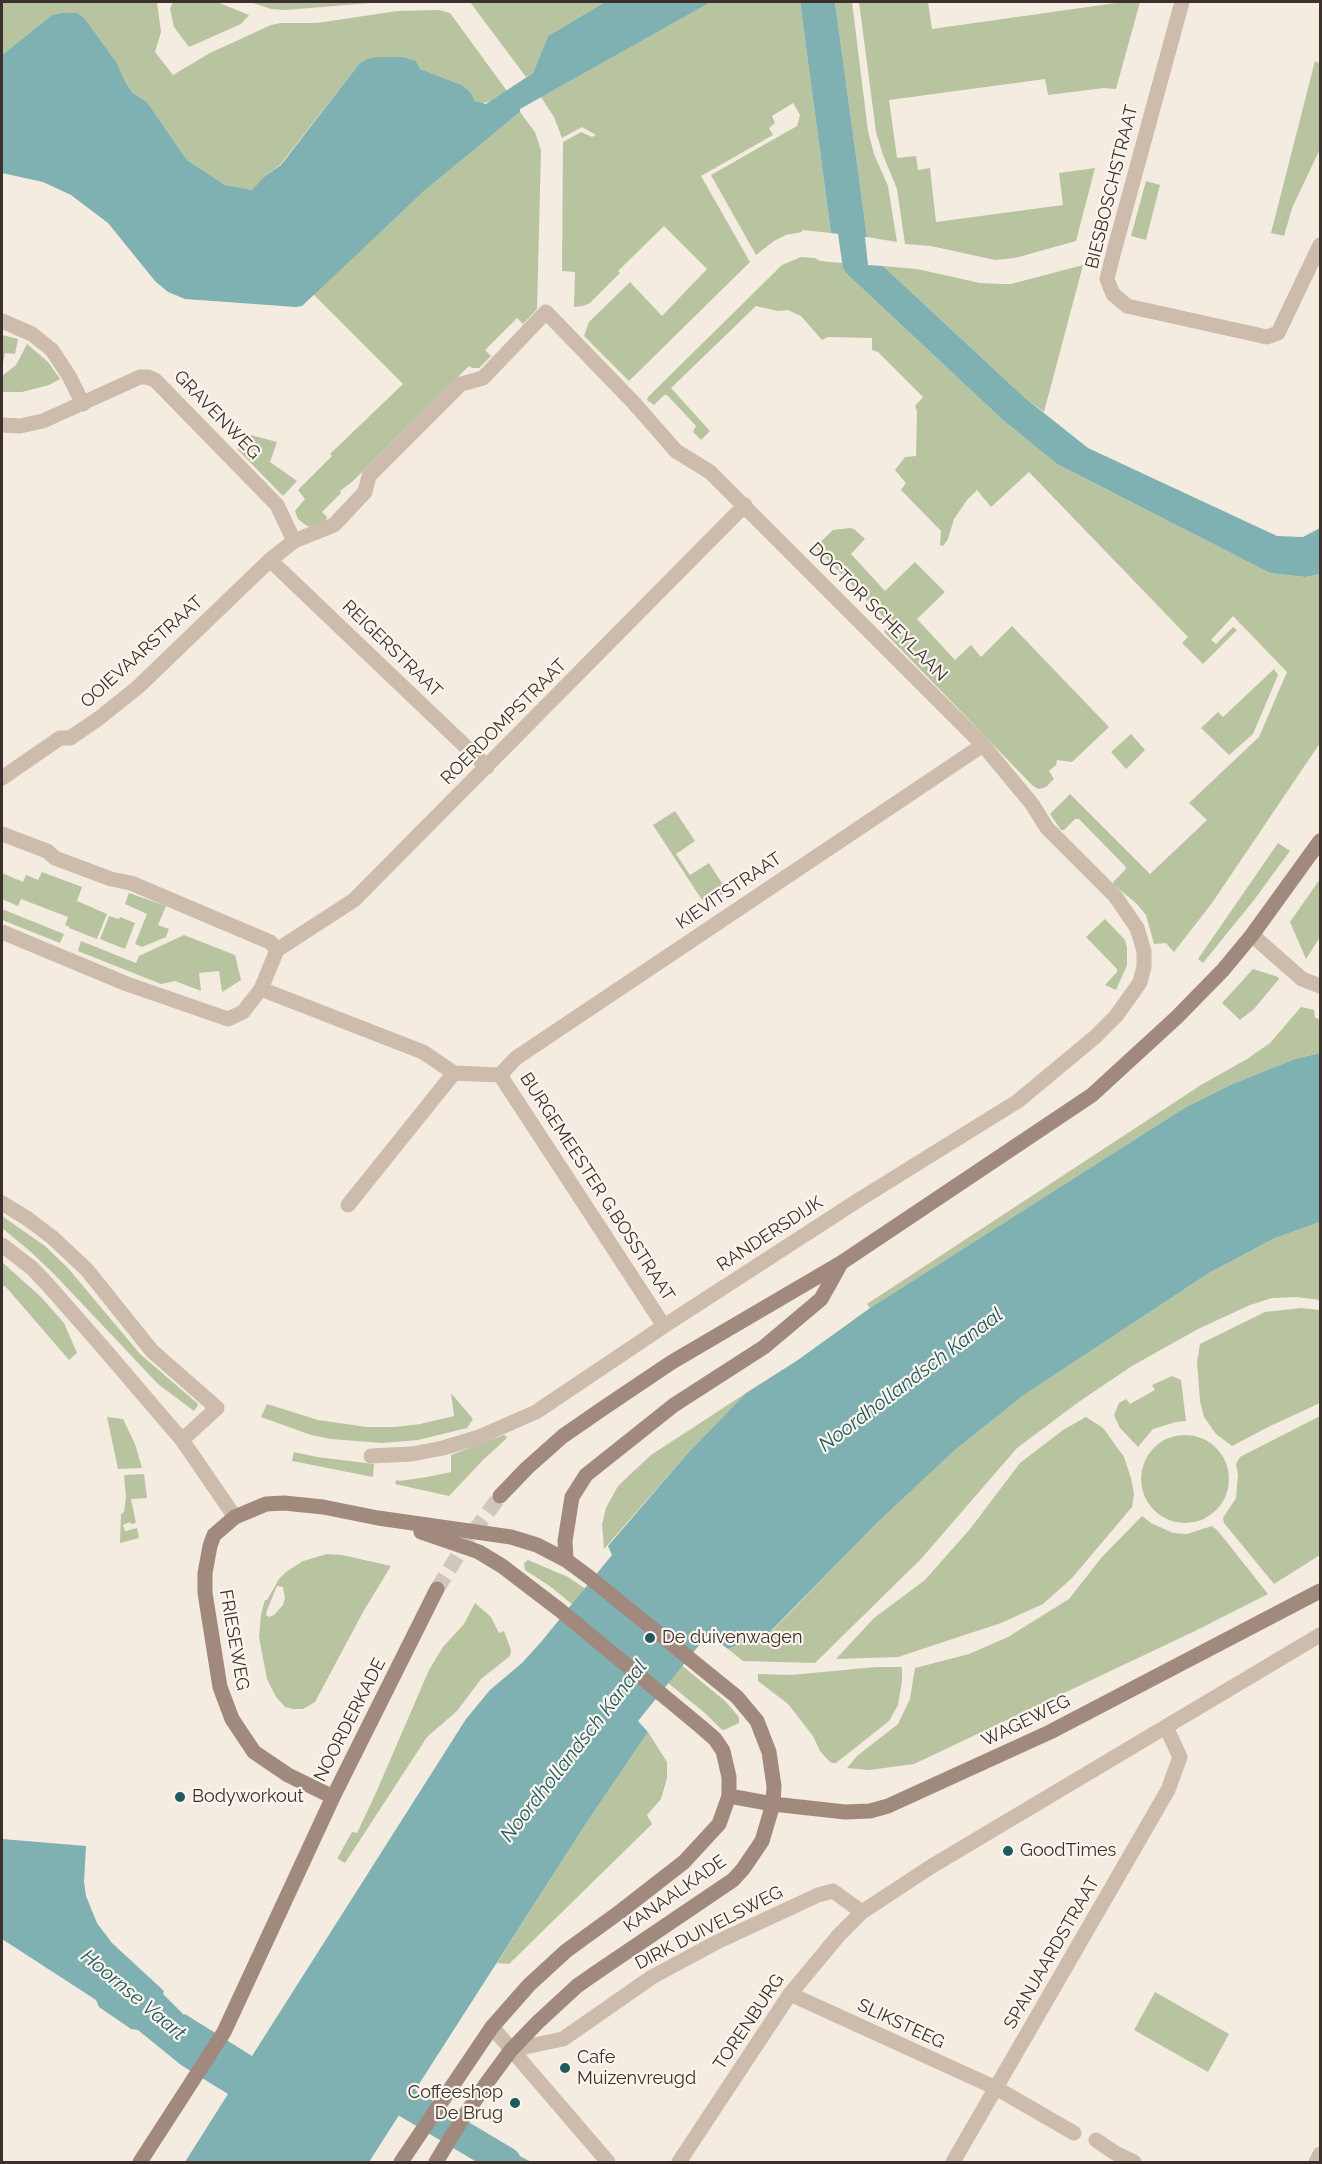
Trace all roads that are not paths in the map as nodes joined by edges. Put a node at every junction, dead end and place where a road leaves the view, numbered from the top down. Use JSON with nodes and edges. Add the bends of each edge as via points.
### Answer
{"nodes":[{"id":1,"x":1182,"y":2,"type":"edge"},
{"id":2,"x":1320,"y":245,"type":"edge"},
{"id":3,"x":546,"y":312,"type":"joint"},
{"id":4,"x":2,"y":321,"type":"edge"},
{"id":5,"x":83,"y":404,"type":"junction"},
{"id":6,"x":2,"y":425,"type":"edge"},
{"id":7,"x":745,"y":505,"type":"junction"},
{"id":8,"x":294,"y":542,"type":"junction"},
{"id":9,"x":270,"y":560,"type":"junction"},
{"id":10,"x":983,"y":746,"type":"junction"},
{"id":11,"x":487,"y":767,"type":"junction"},
{"id":12,"x":2,"y":778,"type":"edge"},
{"id":13,"x":2,"y":834,"type":"edge"},
{"id":14,"x":1320,"y":840,"type":"edge"},
{"id":15,"x":2,"y":932,"type":"edge"},
{"id":16,"x":1252,"y":935,"type":"junction"},
{"id":17,"x":277,"y":950,"type":"junction"},
{"id":18,"x":1144,"y":967,"type":"joint"},
{"id":19,"x":1320,"y":986,"type":"edge"},
{"id":20,"x":261,"y":988,"type":"junction"},
{"id":21,"x":454,"y":1073,"type":"junction"},
{"id":22,"x":500,"y":1075,"type":"junction"},
{"id":23,"x":2,"y":1203,"type":"edge"},
{"id":24,"x":348,"y":1205,"type":"dead end"},
{"id":25,"x":2,"y":1245,"type":"edge"},
{"id":26,"x":841,"y":1263,"type":"junction"},
{"id":27,"x":664,"y":1326,"type":"junction"},
{"id":28,"x":182,"y":1440,"type":"junction"},
{"id":29,"x":370,"y":1456,"type":"dead end"},
{"id":30,"x":500,"y":1496,"type":"tunnel mouth"},
{"id":31,"x":236,"y":1517,"type":"junction"},
{"id":32,"x":378,"y":1518,"type":"junction"},
{"id":33,"x":566,"y":1560,"type":"junction"},
{"id":34,"x":437,"y":1589,"type":"tunnel mouth"},
{"id":35,"x":1320,"y":1592,"type":"edge"},
{"id":36,"x":1320,"y":1635,"type":"edge"},
{"id":37,"x":696,"y":1664,"type":"joint"},
{"id":38,"x":668,"y":1699,"type":"joint"},
{"id":39,"x":1166,"y":1727,"type":"junction"},
{"id":40,"x":729,"y":1796,"type":"junction"},
{"id":41,"x":333,"y":1797,"type":"junction"},
{"id":42,"x":773,"y":1804,"type":"junction"},
{"id":43,"x":862,"y":1912,"type":"junction"},
{"id":44,"x":790,"y":1994,"type":"junction"},
{"id":45,"x":492,"y":2027,"type":"junction"},
{"id":46,"x":511,"y":2050,"type":"junction"},
{"id":47,"x":996,"y":2088,"type":"junction"},
{"id":48,"x":1074,"y":2133,"type":"dead end"},
{"id":49,"x":1096,"y":2140,"type":"dead end"},
{"id":50,"x":1320,"y":2154,"type":"edge"},
{"id":51,"x":140,"y":2163,"type":"edge"},
{"id":52,"x":401,"y":2163,"type":"edge"},
{"id":53,"x":436,"y":2163,"type":"edge"},
{"id":54,"x":608,"y":2163,"type":"edge"},
{"id":55,"x":679,"y":2163,"type":"edge"},
{"id":56,"x":953,"y":2163,"type":"edge"},
{"id":57,"x":1134,"y":2163,"type":"edge"},
{"id":58,"x":1316,"y":2163,"type":"edge"}],
"edges":[{"from":1,"to":2,"type":"street","name":"BIESBOSCHSTRAAT","via":[[1107,279],[1113,294],[1127,306],[1266,337],[1278,333]]},
{"from":3,"to":7,"type":"street","name":"DOCTOR SCHEYLAAN","via":[[676,451],[710,472]]},
{"from":3,"to":8,"type":"street","name":"OOIEVAARSTRAAT","via":[[483,378],[461,384],[369,476],[365,492],[334,525]]},
{"from":4,"to":5,"type":"street","via":[[32,333],[52,350]]},
{"from":5,"to":6,"type":"street","name":"GRAVENWEG","via":[[43,421]]},
{"from":5,"to":8,"type":"street","name":"GRAVENWEG","via":[[140,377],[155,380],[277,505]]},
{"from":7,"to":10,"type":"street","name":"DOCTOR SCHEYLAAN"},
{"from":7,"to":11,"type":"street","name":"ROERDOMPSTRAAT"},
{"from":8,"to":9,"type":"street","name":"OOIEVAARSTRAAT"},
{"from":9,"to":11,"type":"street","name":"REIGERSTRAAT"},
{"from":9,"to":12,"type":"street","name":"OOIEVAARSTRAAT","via":[[138,687],[70,738],[60,738]]},
{"from":10,"to":18,"type":"street","name":"DOCTOR SCHEYLAAN","via":[[1047,828],[1115,896],[1137,928]]},
{"from":10,"to":22,"type":"street","name":"KIEVITSTRAAT","via":[[516,1058]]},
{"from":11,"to":17,"type":"street","name":"ROERDOMPSTRAAT","via":[[354,900]]},
{"from":13,"to":17,"type":"street","via":[[47,851],[55,858],[131,883],[270,942]]},
{"from":14,"to":16,"type":"street"},
{"from":15,"to":20,"type":"street","via":[[127,984],[228,1019],[243,1012]]},
{"from":16,"to":19,"type":"street","via":[[1302,979]]},
{"from":16,"to":26,"type":"street","via":[[1177,1017],[1092,1095]]},
{"from":17,"to":20,"type":"street"},
{"from":18,"to":27,"type":"street","name":"RANDERSDIJK","via":[[1140,982],[1116,1016],[1018,1101]]},
{"from":20,"to":21,"type":"street","via":[[423,1052]]},
{"from":21,"to":22,"type":"street","name":"BURGEMEESTER G.BOSSTRAAT"},
{"from":21,"to":24,"type":"street"},
{"from":22,"to":27,"type":"street","name":"BURGEMEESTER G.BOSSTRAAT"},
{"from":23,"to":28,"type":"street","via":[[53,1238],[87,1270],[152,1351],[217,1408]]},
{"from":25,"to":28,"type":"street","via":[[50,1286]]},
{"from":26,"to":30,"type":"street","via":[[672,1362],[563,1436]]},
{"from":26,"to":33,"type":"street","via":[[821,1299],[764,1347],[674,1405],[586,1475],[570,1507]]},
{"from":27,"to":29,"type":"street","name":"RANDERSDIJK","via":[[536,1412],[479,1437],[412,1454]]},
{"from":28,"to":31,"type":"street"},
{"from":31,"to":32,"type":"street","name":"FRIESEWEG","via":[[266,1504],[284,1503]]},
{"from":31,"to":41,"type":"street","name":"FRIESEWEG","via":[[214,1535],[205,1573],[207,1615],[225,1704],[254,1752],[288,1776]]},
{"from":32,"to":33,"type":"street","name":"FRIESEWEG","via":[[511,1537]]},
{"from":32,"to":38,"type":"street","name":"FRIESEWEG","via":[[479,1552],[502,1566]]},
{"from":33,"to":37,"type":"street","name":"FRIESEWEG"},
{"from":34,"to":41,"type":"street","name":"NOORDERKADE"},
{"from":35,"to":42,"type":"street","name":"WAGEWEG","via":[[1050,1732],[906,1799],[855,1813]]},
{"from":36,"to":39,"type":"street"},
{"from":37,"to":42,"type":"street","name":"KANAALKADE","via":[[737,1697],[757,1721],[769,1752]]},
{"from":38,"to":40,"type":"street","name":"KANAALKADE","via":[[723,1751]]},
{"from":39,"to":43,"type":"street"},
{"from":39,"to":47,"type":"street","name":"SPANJAARDSTRAAT","via":[[1180,1757],[1168,1790]]},
{"from":40,"to":42,"type":"street","name":"WAGEWEG"},
{"from":40,"to":45,"type":"street","name":"KANAALKADE","via":[[719,1824],[684,1862],[566,1951]]},
{"from":41,"to":51,"type":"street","name":"NOORDERKADE","via":[[224,2032]]},
{"from":42,"to":46,"type":"street","name":"KANAALKADE","via":[[762,1841],[733,1880],[577,1986]]},
{"from":43,"to":44,"type":"street","name":"TORENBURG"},
{"from":43,"to":46,"type":"street","name":"DIRK DUIVELSWEG","via":[[833,1891],[818,1895],[652,1977],[562,2039]]},
{"from":44,"to":47,"type":"street","name":"SLIKSTEEG"},
{"from":44,"to":55,"type":"street","name":"TORENBURG"},
{"from":45,"to":46,"type":"street"},
{"from":45,"to":52,"type":"street","name":"KANAALKADE"},
{"from":46,"to":53,"type":"street","name":"KANAALKADE","via":[[460,2121]]},
{"from":46,"to":54,"type":"street"},
{"from":47,"to":48,"type":"street","name":"SLIKSTEEG"},
{"from":47,"to":56,"type":"street","name":"SPANJAARDSTRAAT"},
{"from":49,"to":57,"type":"street"},
{"from":50,"to":58,"type":"street"}]}
